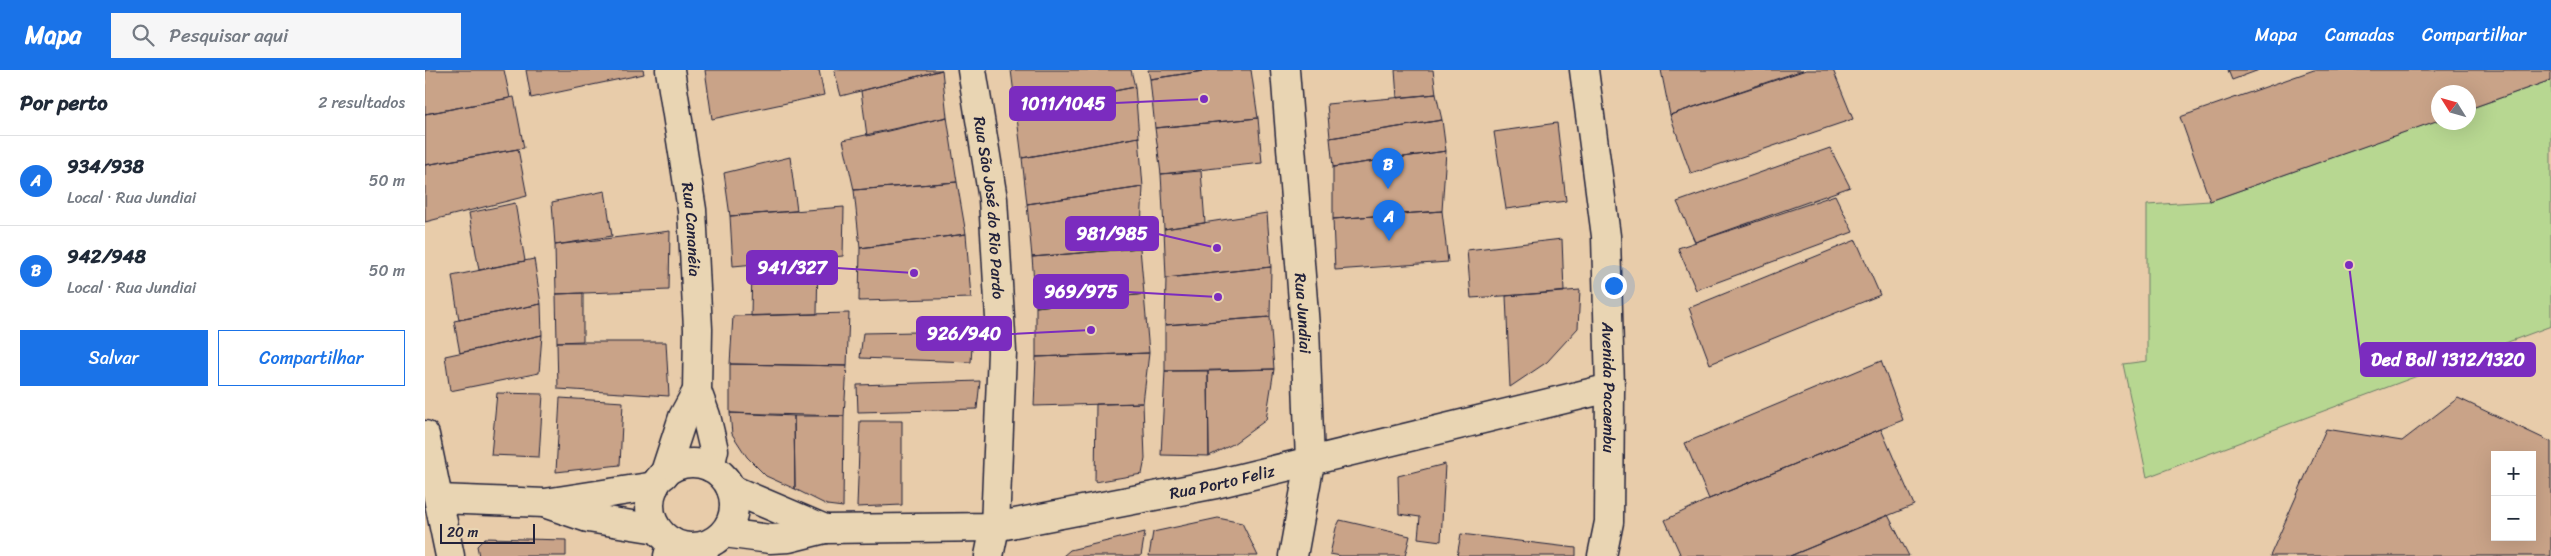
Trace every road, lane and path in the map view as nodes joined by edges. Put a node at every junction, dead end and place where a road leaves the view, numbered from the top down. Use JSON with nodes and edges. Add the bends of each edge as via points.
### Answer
{"nodes":[{"id":1,"x":670,"y":70,"type":"edge"},
{"id":2,"x":972,"y":70,"type":"edge"},
{"id":3,"x":1285,"y":70,"type":"edge"},
{"id":4,"x":1584,"y":70,"type":"edge"},
{"id":5,"x":1611,"y":388,"type":"junction"},
{"id":6,"x":697,"y":391,"type":"junction"},
{"id":7,"x":425,"y":435,"type":"edge"},
{"id":8,"x":1310,"y":462,"type":"junction"},
{"id":9,"x":710,"y":467,"type":"junction"},
{"id":10,"x":659,"y":481,"type":"junction"},
{"id":11,"x":731,"y":489,"type":"junction"},
{"id":12,"x":439,"y":499,"type":"junction"},
{"id":13,"x":545,"y":504,"type":"junction"},
{"id":14,"x":995,"y":527,"type":"junction"},
{"id":15,"x":825,"y":530,"type":"junction"},
{"id":16,"x":666,"y":542,"type":"edge"},
{"id":17,"x":711,"y":545,"type":"edge"},
{"id":18,"x":450,"y":556,"type":"edge"},
{"id":19,"x":989,"y":556,"type":"edge"},
{"id":20,"x":1293,"y":556,"type":"edge"},
{"id":21,"x":1602,"y":556,"type":"edge"}],
"edges":[{"from":1,"to":6,"type":"street","name":"Rua Cananéia","via":[[692,210],[698,329]]},
{"from":2,"to":14,"type":"street","name":"Rua São José do Rio Pardo","via":[[993,199],[1002,352]]},
{"from":3,"to":8,"type":"street","name":"Rua Jundiai","via":[[1305,327]]},
{"from":4,"to":5,"type":"street","name":"Avenida Pacaembu","via":[[1605,236]]},
{"from":5,"to":8,"type":"street","name":"Rua Porto Feliz"},
{"from":5,"to":21,"type":"street","name":"Avenida Pacaembu","via":[[1609,522]]},
{"from":6,"to":9,"type":"street","name":"Rua Cananéia","via":[[714,450]]},
{"from":6,"to":10,"type":"street","name":"Rua Cananéia","via":[[683,417]]},
{"from":7,"to":12,"type":"street"},
{"from":8,"to":14,"type":"street","name":"Rua Porto Feliz","via":[[1217,484]]},
{"from":8,"to":20,"type":"street","name":"Rua Jundiai"},
{"from":9,"to":10,"type":"street","via":[[694,463],[678,466]]},
{"from":9,"to":11,"type":"street","via":[[723,476]]},
{"from":10,"to":13,"type":"street"},
{"from":10,"to":16,"type":"street","via":[[651,508]]},
{"from":11,"to":15,"type":"street","name":"Rua Porto Feliz"},
{"from":11,"to":17,"type":"street","via":[[734,504],[732,520]]},
{"from":12,"to":13,"type":"street"},
{"from":12,"to":18,"type":"street"},
{"from":13,"to":16,"type":"street"},
{"from":14,"to":15,"type":"street","name":"Rua Porto Feliz"},
{"from":14,"to":19,"type":"street","name":"Rua São José do Rio Pardo"},
{"from":15,"to":17,"type":"street","name":"Rua Porto Feliz","via":[[789,538]]},
{"from":16,"to":17,"type":"street","via":[[689,547]]}]}
